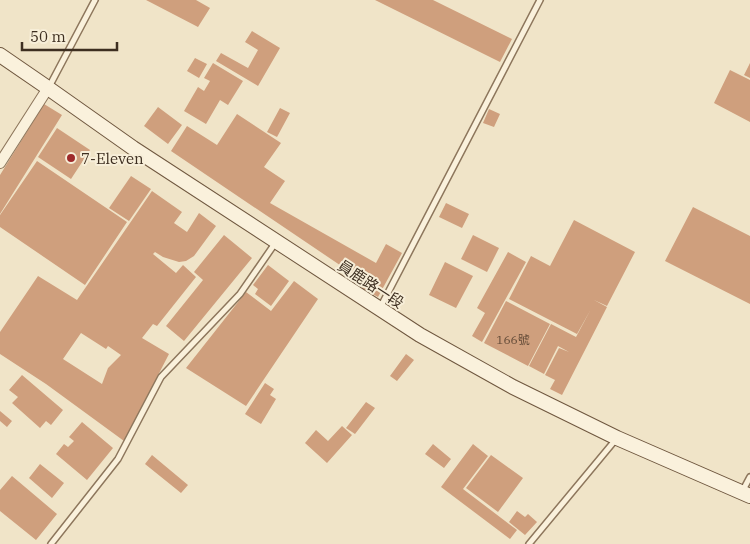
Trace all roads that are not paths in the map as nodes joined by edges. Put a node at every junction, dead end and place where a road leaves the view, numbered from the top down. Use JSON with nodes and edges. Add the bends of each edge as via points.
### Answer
{"nodes":[{"id":1,"x":95,"y":0,"type":"edge"},
{"id":2,"x":540,"y":0,"type":"edge"},
{"id":3,"x":0,"y":55,"type":"edge"},
{"id":4,"x":48,"y":88,"type":"junction"},
{"id":5,"x":0,"y":163,"type":"edge"},
{"id":6,"x":276,"y":242,"type":"junction"},
{"id":7,"x":380,"y":309,"type":"junction"},
{"id":8,"x":617,"y":438,"type":"junction"},
{"id":9,"x":750,"y":477,"type":"edge"},
{"id":10,"x":746,"y":494,"type":"edge"},
{"id":11,"x":51,"y":544,"type":"edge"},
{"id":12,"x":529,"y":544,"type":"edge"}],
"edges":[{"from":1,"to":4,"type":"lane"},
{"from":2,"to":7,"type":"lane"},
{"from":3,"to":4,"type":"main road","name":"員鹿路一段"},
{"from":4,"to":5,"type":"street"},
{"from":4,"to":6,"type":"main road","name":"員鹿路一段"},
{"from":6,"to":7,"type":"main road","name":"員鹿路一段"},
{"from":6,"to":11,"type":"lane","via":[[240,294],[161,377],[118,460]]},
{"from":7,"to":8,"type":"main road","name":"員鹿路一段","via":[[513,387]]},
{"from":8,"to":10,"type":"main road","name":"員鹿路一段"},
{"from":8,"to":12,"type":"lane"},
{"from":9,"to":10,"type":"lane"}]}
